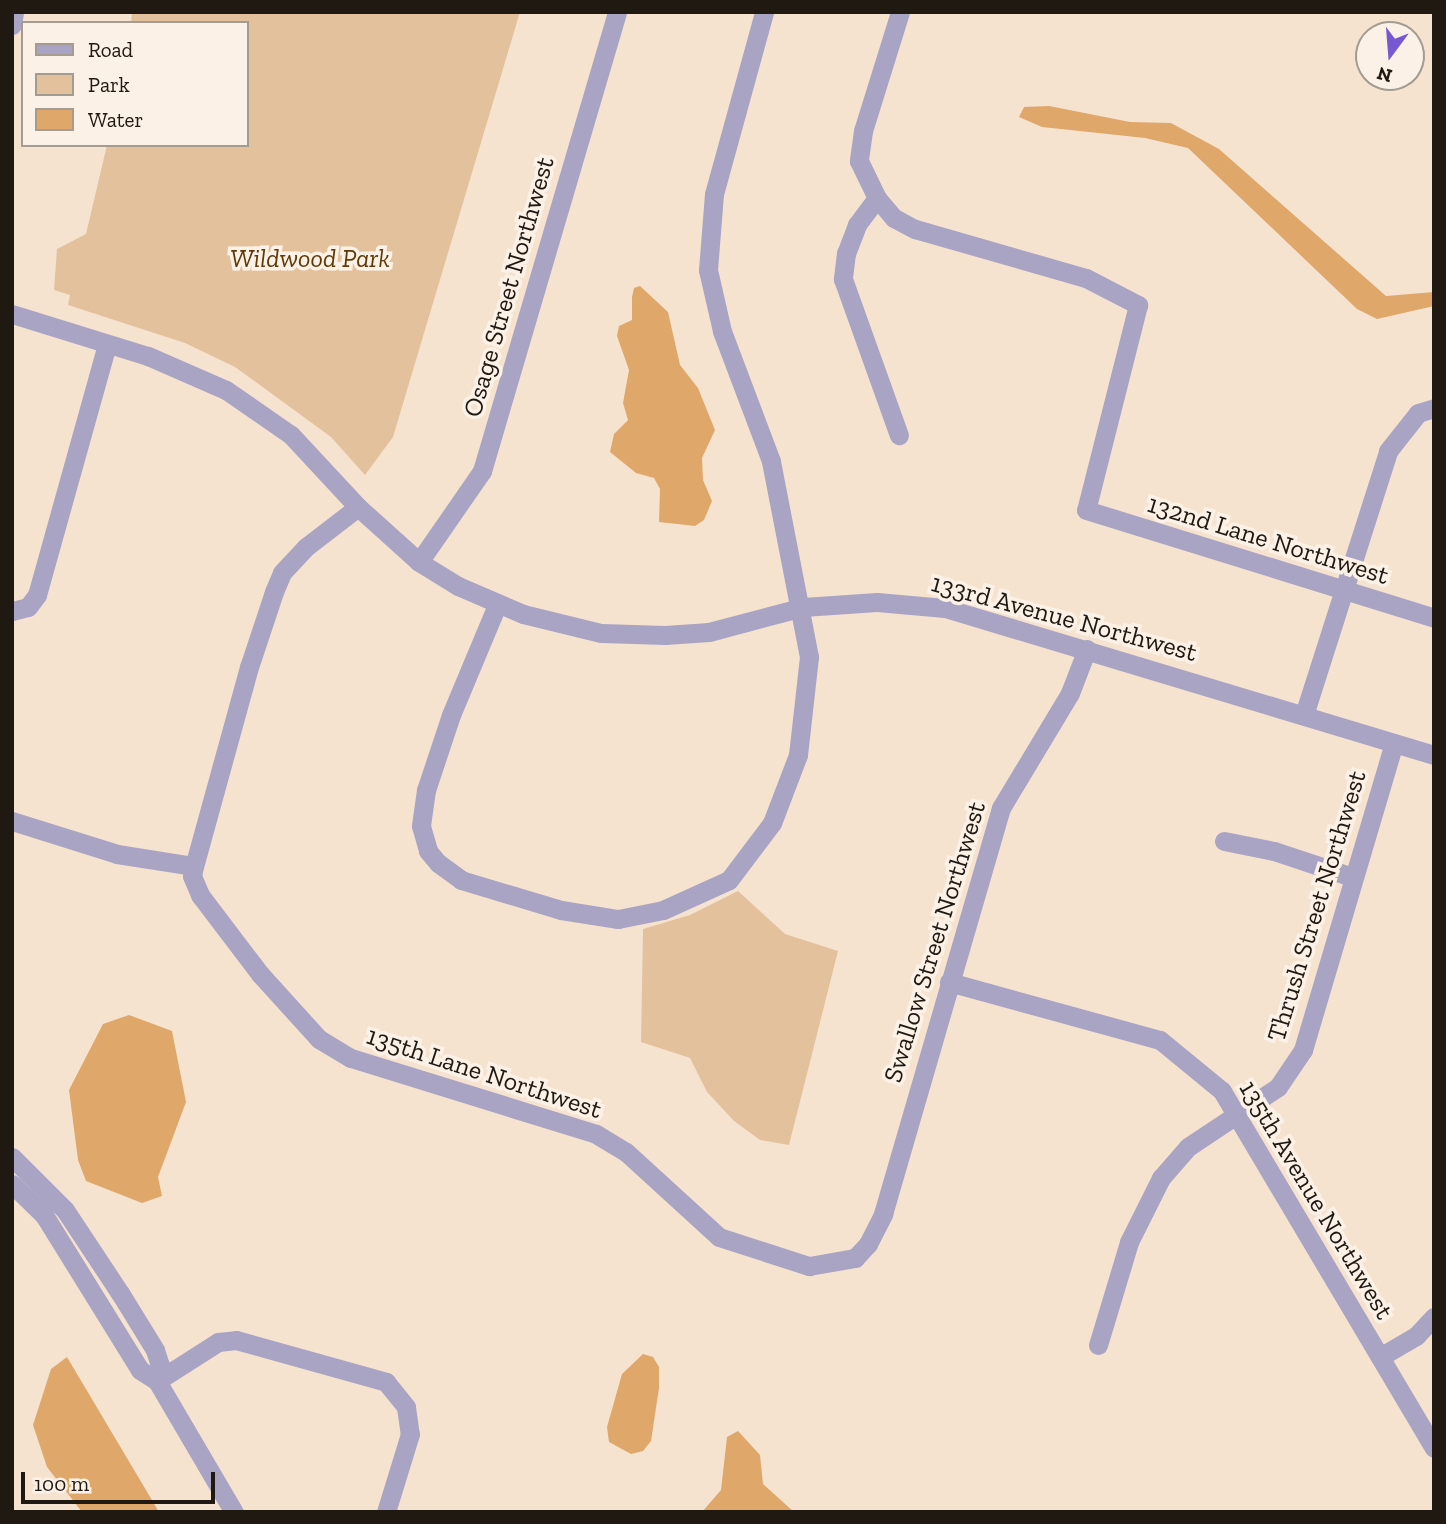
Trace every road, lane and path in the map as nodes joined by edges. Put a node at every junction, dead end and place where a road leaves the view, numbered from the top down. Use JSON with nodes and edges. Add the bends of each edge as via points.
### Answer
{"nodes":[{"id":1,"x":14,"y":12,"type":"edge"},
{"id":2,"x":617,"y":12,"type":"edge"},
{"id":3,"x":764,"y":12,"type":"edge"},
{"id":4,"x":900,"y":12,"type":"edge"},
{"id":5,"x":12,"y":25,"type":"edge"},
{"id":6,"x":877,"y":198,"type":"junction"},
{"id":7,"x":12,"y":314,"type":"edge"},
{"id":8,"x":107,"y":345,"type":"junction"},
{"id":9,"x":1430,"y":409,"type":"edge"},
{"id":10,"x":899,"y":435,"type":"dead end"},
{"id":11,"x":358,"y":507,"type":"junction"},
{"id":12,"x":419,"y":562,"type":"junction"},
{"id":13,"x":1341,"y":591,"type":"junction"},
{"id":14,"x":497,"y":605,"type":"junction"},
{"id":15,"x":803,"y":607,"type":"junction"},
{"id":16,"x":20,"y":609,"type":"edge"},
{"id":17,"x":1434,"y":618,"type":"edge"},
{"id":18,"x":1087,"y":649,"type":"junction"},
{"id":19,"x":1304,"y":715,"type":"junction"},
{"id":20,"x":1395,"y":743,"type":"junction"},
{"id":21,"x":1434,"y":755,"type":"edge"},
{"id":22,"x":12,"y":821,"type":"edge"},
{"id":23,"x":1224,"y":841,"type":"dead end"},
{"id":24,"x":194,"y":866,"type":"junction"},
{"id":25,"x":1352,"y":877,"type":"junction"},
{"id":26,"x":949,"y":982,"type":"junction"},
{"id":27,"x":1236,"y":1115,"type":"junction"},
{"id":28,"x":12,"y":1157,"type":"edge"},
{"id":29,"x":12,"y":1184,"type":"edge"},
{"id":30,"x":855,"y":1258,"type":"joint"},
{"id":31,"x":1434,"y":1317,"type":"edge"},
{"id":32,"x":1098,"y":1345,"type":"dead end"},
{"id":33,"x":1380,"y":1357,"type":"junction"},
{"id":34,"x":157,"y":1381,"type":"junction"},
{"id":35,"x":1434,"y":1448,"type":"edge"},
{"id":36,"x":234,"y":1512,"type":"edge"},
{"id":37,"x":386,"y":1512,"type":"edge"}],
"edges":[{"from":1,"to":5,"type":"street"},
{"from":2,"to":12,"type":"street","name":"Osage Street Northwest","via":[[482,471]]},
{"from":3,"to":15,"type":"street","via":[[714,194],[708,270],[722,331],[771,461]]},
{"from":4,"to":6,"type":"street","via":[[863,131],[859,161]]},
{"from":6,"to":10,"type":"street","via":[[857,225],[846,253],[843,279]]},
{"from":6,"to":13,"type":"street","name":"132nd Lane Northwest","via":[[894,218],[915,229],[1086,278],[1138,305],[1086,510]]},
{"from":7,"to":8,"type":"street","name":"133rd Avenue Northwest"},
{"from":8,"to":11,"type":"street","name":"133rd Avenue Northwest","via":[[203,378],[250,404],[292,435]]},
{"from":8,"to":16,"type":"street","via":[[64,486],[51,554]]},
{"from":9,"to":13,"type":"street","via":[[1400,430],[1388,451]]},
{"from":11,"to":12,"type":"street","name":"133rd Avenue Northwest"},
{"from":11,"to":24,"type":"street","via":[[306,547],[282,573],[248,667]]},
{"from":12,"to":14,"type":"street","name":"133rd Avenue Northwest"},
{"from":13,"to":17,"type":"street","name":"132nd Lane Northwest"},
{"from":13,"to":19,"type":"street"},
{"from":14,"to":15,"type":"street","name":"133rd Avenue Northwest","via":[[568,626],[645,635],[709,632]]},
{"from":14,"to":15,"type":"street","via":[[451,715],[423,814],[421,826],[428,851],[461,880],[561,910],[618,919],[693,899],[729,880],[772,823],[797,755],[809,657]]},
{"from":15,"to":18,"type":"street","name":"133rd Avenue Northwest","via":[[877,602],[946,608]]},
{"from":18,"to":19,"type":"street","name":"133rd Avenue Northwest"},
{"from":18,"to":26,"type":"street","name":"Swallow Street Northwest","via":[[1070,693],[1001,808]]},
{"from":19,"to":20,"type":"street","name":"133rd Avenue Northwest"},
{"from":20,"to":21,"type":"street","name":"133rd Avenue Northwest"},
{"from":20,"to":25,"type":"street","name":"Thrush Street Northwest"},
{"from":22,"to":24,"type":"street","via":[[117,853]]},
{"from":23,"to":25,"type":"street","via":[[1274,851]]},
{"from":24,"to":30,"type":"street","name":"135th Lane Northwest","via":[[192,876],[200,895],[260,974],[319,1039],[363,1062],[596,1134],[626,1152],[719,1237],[809,1266]]},
{"from":25,"to":27,"type":"street","name":"Thrush Street Northwest","via":[[1303,1050],[1278,1087]]},
{"from":26,"to":27,"type":"street","name":"135th Avenue Northwest","via":[[1160,1040],[1222,1091]]},
{"from":26,"to":30,"type":"street","name":"Swallow Street Northwest","via":[[883,1214]]},
{"from":27,"to":32,"type":"street","name":"Thrush Street Northwest","via":[[1188,1147],[1144,1204]]},
{"from":27,"to":33,"type":"street","name":"135th Avenue Northwest"},
{"from":28,"to":34,"type":"street","via":[[65,1210],[113,1282],[155,1350],[160,1365]]},
{"from":29,"to":34,"type":"street","via":[[44,1215],[140,1370]]},
{"from":31,"to":33,"type":"street","via":[[1416,1336]]},
{"from":33,"to":35,"type":"street","name":"135th Avenue Northwest"},
{"from":34,"to":36,"type":"street"},
{"from":34,"to":37,"type":"street","via":[[218,1342],[236,1340],[386,1382],[406,1407],[410,1434]]}]}
